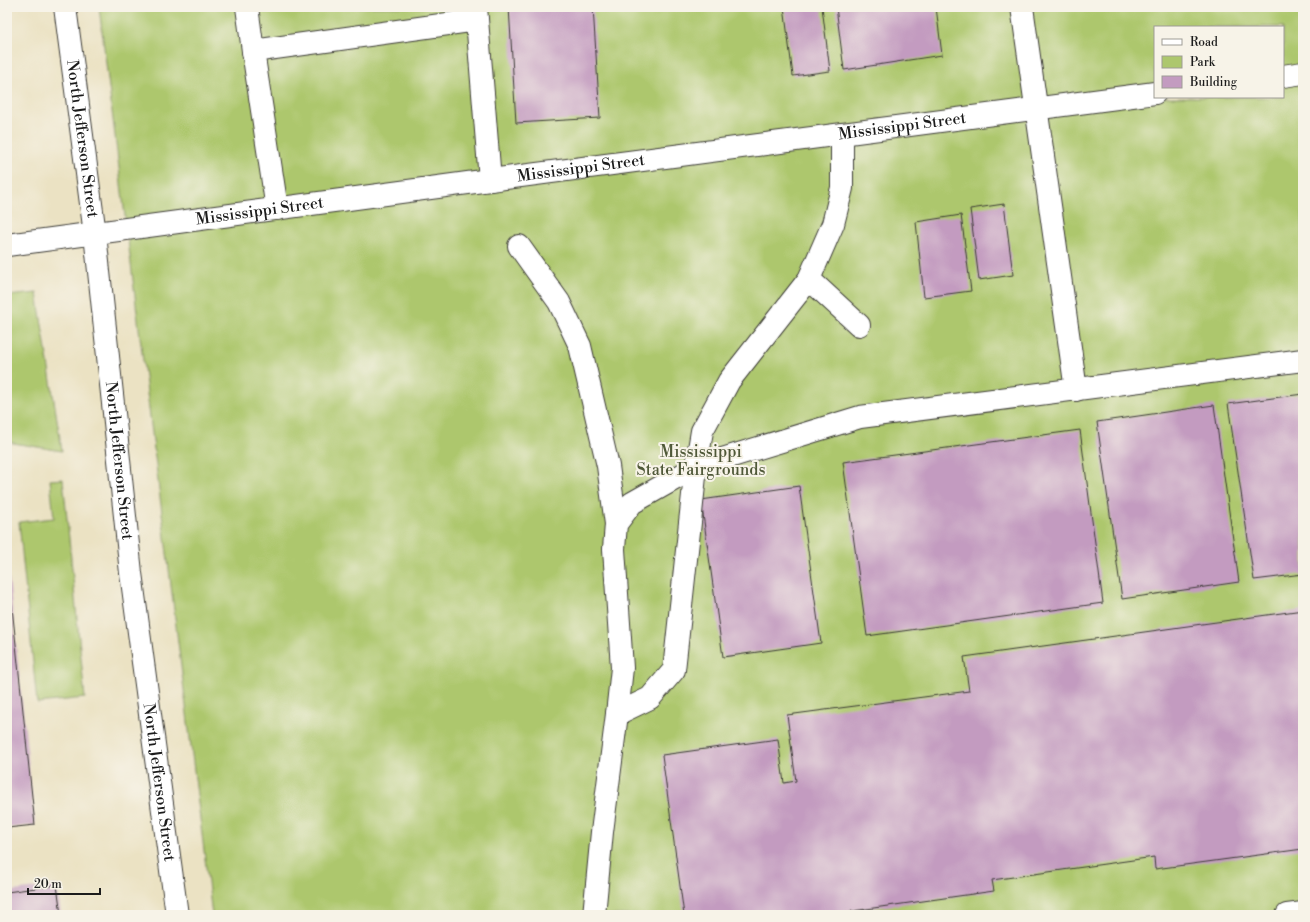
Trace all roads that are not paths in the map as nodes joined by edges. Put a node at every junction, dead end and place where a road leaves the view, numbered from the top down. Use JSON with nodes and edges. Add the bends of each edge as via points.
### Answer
{"nodes":[{"id":1,"x":65,"y":7,"type":"edge"},
{"id":2,"x":247,"y":7,"type":"edge"},
{"id":3,"x":1022,"y":7,"type":"edge"},
{"id":4,"x":477,"y":14,"type":"edge"},
{"id":5,"x":252,"y":51,"type":"junction"},
{"id":6,"x":1303,"y":73,"type":"edge"},
{"id":7,"x":1284,"y":76,"type":"edge"},
{"id":8,"x":1154,"y":92,"type":"edge"},
{"id":9,"x":1036,"y":108,"type":"junction"},
{"id":10,"x":842,"y":134,"type":"junction"},
{"id":11,"x":490,"y":180,"type":"junction"},
{"id":12,"x":277,"y":209,"type":"junction"},
{"id":13,"x":95,"y":234,"type":"junction"},
{"id":14,"x":7,"y":245,"type":"edge"},
{"id":15,"x":519,"y":246,"type":"dead end"},
{"id":16,"x":809,"y":279,"type":"junction"},
{"id":17,"x":859,"y":325,"type":"dead end"},
{"id":18,"x":1303,"y":360,"type":"edge"},
{"id":19,"x":1076,"y":390,"type":"junction"},
{"id":20,"x":696,"y":467,"type":"junction"},
{"id":21,"x":616,"y":524,"type":"junction"},
{"id":22,"x":617,"y":714,"type":"junction"},
{"id":23,"x":1303,"y":913,"type":"edge"},
{"id":24,"x":177,"y":915,"type":"edge"},
{"id":25,"x":594,"y":915,"type":"edge"},
{"id":26,"x":1287,"y":915,"type":"edge"}],
"edges":[{"from":1,"to":13,"type":"street","name":"North Jefferson Street"},
{"from":2,"to":5,"type":"street"},
{"from":3,"to":9,"type":"street"},
{"from":4,"to":5,"type":"street"},
{"from":4,"to":11,"type":"street"},
{"from":5,"to":12,"type":"street"},
{"from":6,"to":7,"type":"street"},
{"from":8,"to":9,"type":"street","name":"Mississippi Street"},
{"from":9,"to":10,"type":"street","name":"Mississippi Street"},
{"from":9,"to":19,"type":"street"},
{"from":10,"to":11,"type":"street","name":"Mississippi Street"},
{"from":10,"to":16,"type":"street","via":[[842,188],[833,224]]},
{"from":11,"to":12,"type":"street","name":"Mississippi Street"},
{"from":12,"to":13,"type":"street","name":"Mississippi Street"},
{"from":13,"to":14,"type":"street","name":"Mississippi Street"},
{"from":13,"to":24,"type":"street","name":"North Jefferson Street","via":[[131,572]]},
{"from":15,"to":21,"type":"street","via":[[559,302],[580,346],[608,466]]},
{"from":16,"to":17,"type":"street"},
{"from":16,"to":20,"type":"street","via":[[729,381],[702,431]]},
{"from":18,"to":19,"type":"street"},
{"from":19,"to":20,"type":"street","via":[[860,417]]},
{"from":20,"to":21,"type":"street","via":[[632,503]]},
{"from":20,"to":22,"type":"street","via":[[674,670],[650,698]]},
{"from":21,"to":22,"type":"street","via":[[614,549],[622,668]]},
{"from":22,"to":25,"type":"street"},
{"from":23,"to":26,"type":"street"}]}
